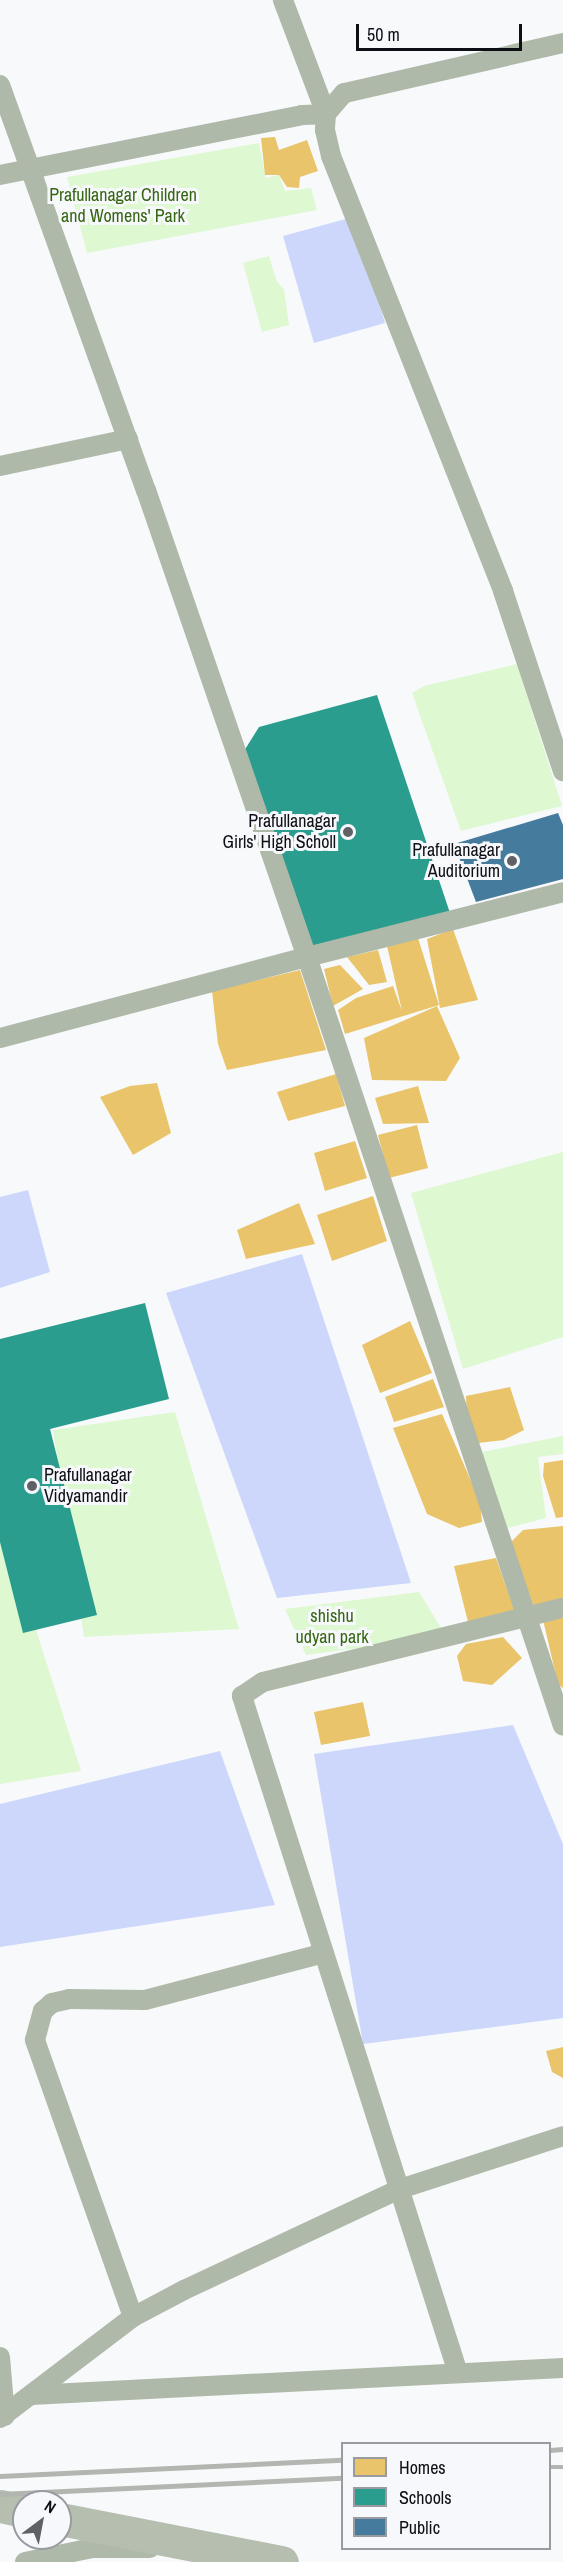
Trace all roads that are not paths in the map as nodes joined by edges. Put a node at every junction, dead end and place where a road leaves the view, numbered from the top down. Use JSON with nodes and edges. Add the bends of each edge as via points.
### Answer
{"nodes":[{"id":1,"x":283,"y":0,"type":"edge"},
{"id":2,"x":563,"y":43,"type":"edge"},
{"id":3,"x":0,"y":85,"type":"edge"},
{"id":4,"x":326,"y":114,"type":"junction"},
{"id":5,"x":29,"y":169,"type":"junction"},
{"id":6,"x":0,"y":175,"type":"edge"},
{"id":7,"x":128,"y":440,"type":"junction"},
{"id":8,"x":0,"y":466,"type":"edge"},
{"id":9,"x":563,"y":771,"type":"edge"},
{"id":10,"x":563,"y":892,"type":"edge"},
{"id":11,"x":308,"y":957,"type":"junction"},
{"id":12,"x":2,"y":1033,"type":"edge"},
{"id":13,"x":563,"y":1608,"type":"edge"},
{"id":14,"x":528,"y":1616,"type":"junction"},
{"id":15,"x":563,"y":1726,"type":"edge"},
{"id":16,"x":324,"y":1953,"type":"junction"},
{"id":17,"x":563,"y":2136,"type":"edge"},
{"id":18,"x":400,"y":2188,"type":"junction"},
{"id":19,"x":133,"y":2317,"type":"junction"},
{"id":20,"x":0,"y":2357,"type":"edge"},
{"id":21,"x":563,"y":2368,"type":"edge"},
{"id":22,"x":458,"y":2373,"type":"junction"},
{"id":23,"x":32,"y":2395,"type":"junction"},
{"id":24,"x":3,"y":2417,"type":"edge"},
{"id":25,"x":72,"y":2521,"type":"edge"},
{"id":26,"x":202,"y":2548,"type":"junction"},
{"id":27,"x":25,"y":2562,"type":"edge"},
{"id":28,"x":282,"y":2562,"type":"edge"}],
"edges":[{"from":1,"to":4,"type":"street"},
{"from":2,"to":4,"type":"street","via":[[344,93]]},
{"from":3,"to":5,"type":"street"},
{"from":4,"to":5,"type":"street","via":[[302,115]]},
{"from":4,"to":9,"type":"street","via":[[332,156],[503,591]]},
{"from":5,"to":6,"type":"street"},
{"from":5,"to":7,"type":"street"},
{"from":7,"to":8,"type":"street"},
{"from":7,"to":11,"type":"street"},
{"from":10,"to":11,"type":"street"},
{"from":11,"to":12,"type":"street"},
{"from":11,"to":14,"type":"street","via":[[383,1193]]},
{"from":13,"to":14,"type":"street"},
{"from":14,"to":15,"type":"street"},
{"from":14,"to":16,"type":"street","via":[[263,1682],[242,1695]]},
{"from":16,"to":18,"type":"street"},
{"from":16,"to":19,"type":"street","via":[[145,2000],[69,1999],[52,2003],[43,2011],[35,2040]]},
{"from":17,"to":18,"type":"street"},
{"from":18,"to":19,"type":"street"},
{"from":18,"to":22,"type":"street"},
{"from":19,"to":23,"type":"street"},
{"from":20,"to":24,"type":"street"},
{"from":21,"to":22,"type":"street"},
{"from":22,"to":23,"type":"street"},
{"from":23,"to":24,"type":"street"},
{"from":25,"to":26,"type":"highway"},
{"from":26,"to":27,"type":"street","via":[[92,2548]]},
{"from":26,"to":28,"type":"highway"}]}
